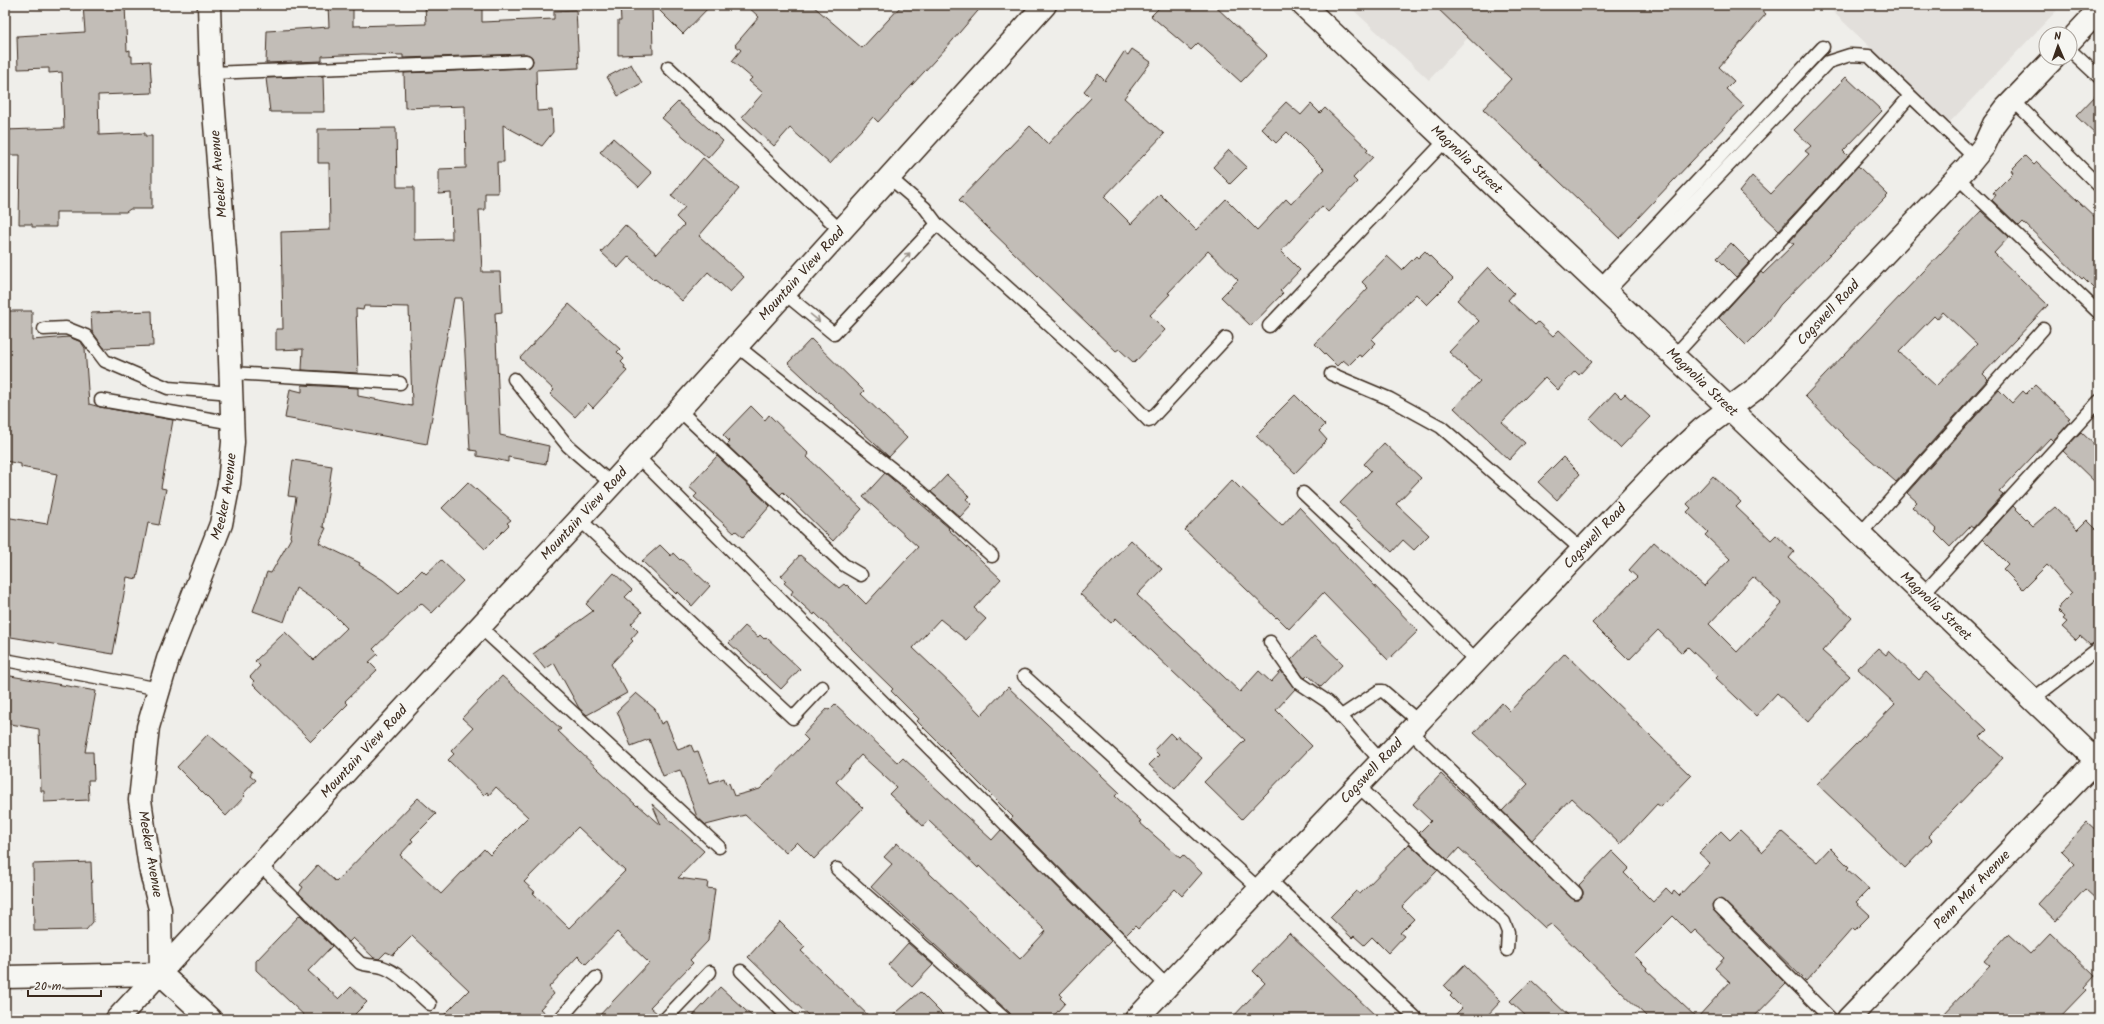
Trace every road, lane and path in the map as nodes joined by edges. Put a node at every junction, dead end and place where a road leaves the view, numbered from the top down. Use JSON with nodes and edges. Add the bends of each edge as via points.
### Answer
{"nodes":[{"id":1,"x":209,"y":5,"type":"edge"},
{"id":2,"x":1045,"y":5,"type":"edge"},
{"id":3,"x":1303,"y":5,"type":"edge"},
{"id":4,"x":2099,"y":10,"type":"edge"},
{"id":5,"x":2078,"y":32,"type":"edge"},
{"id":6,"x":1823,"y":47,"type":"dead end"},
{"id":7,"x":2078,"y":57,"type":"edge"},
{"id":8,"x":526,"y":61,"type":"dead end"},
{"id":9,"x":2046,"y":66,"type":"edge"},
{"id":10,"x":668,"y":67,"type":"dead end"},
{"id":11,"x":211,"y":73,"type":"junction"},
{"id":12,"x":2099,"y":77,"type":"edge"},
{"id":13,"x":1910,"y":96,"type":"junction"},
{"id":14,"x":2013,"y":100,"type":"junction"},
{"id":15,"x":1446,"y":140,"type":"junction"},
{"id":16,"x":1974,"y":158,"type":"junction"},
{"id":17,"x":890,"y":177,"type":"junction"},
{"id":18,"x":1957,"y":177,"type":"junction"},
{"id":19,"x":2099,"y":186,"type":"edge"},
{"id":20,"x":937,"y":224,"type":"junction"},
{"id":21,"x":841,"y":231,"type":"junction"},
{"id":22,"x":1603,"y":289,"type":"junction"},
{"id":23,"x":784,"y":293,"type":"junction"},
{"id":24,"x":2099,"y":313,"type":"edge"},
{"id":25,"x":1269,"y":326,"type":"dead end"},
{"id":26,"x":44,"y":329,"type":"dead end"},
{"id":27,"x":2043,"y":330,"type":"dead end"},
{"id":28,"x":1226,"y":338,"type":"dead end"},
{"id":29,"x":737,"y":346,"type":"junction"},
{"id":30,"x":1674,"y":356,"type":"junction"},
{"id":31,"x":1330,"y":374,"type":"dead end"},
{"id":32,"x":514,"y":379,"type":"dead end"},
{"id":33,"x":231,"y":383,"type":"junction"},
{"id":34,"x":400,"y":383,"type":"dead end"},
{"id":35,"x":101,"y":400,"type":"dead end"},
{"id":36,"x":2099,"y":401,"type":"edge"},
{"id":37,"x":1730,"y":409,"type":"junction"},
{"id":38,"x":679,"y":410,"type":"junction"},
{"id":39,"x":233,"y":423,"type":"junction"},
{"id":40,"x":637,"y":456,"type":"junction"},
{"id":41,"x":612,"y":484,"type":"junction"},
{"id":42,"x":1303,"y":493,"type":"dead end"},
{"id":43,"x":579,"y":519,"type":"junction"},
{"id":44,"x":1860,"y":534,"type":"junction"},
{"id":45,"x":1582,"y":550,"type":"junction"},
{"id":46,"x":992,"y":556,"type":"dead end"},
{"id":47,"x":861,"y":575,"type":"dead end"},
{"id":48,"x":1923,"y":594,"type":"junction"},
{"id":49,"x":480,"y":626,"type":"junction"},
{"id":50,"x":1270,"y":642,"type":"dead end"},
{"id":51,"x":2099,"y":648,"type":"edge"},
{"id":52,"x":5,"y":660,"type":"edge"},
{"id":53,"x":1476,"y":661,"type":"junction"},
{"id":54,"x":1024,"y":676,"type":"dead end"},
{"id":55,"x":822,"y":687,"type":"dead end"},
{"id":56,"x":160,"y":689,"type":"junction"},
{"id":57,"x":2033,"y":699,"type":"junction"},
{"id":58,"x":1340,"y":717,"type":"junction"},
{"id":59,"x":1414,"y":726,"type":"junction"},
{"id":60,"x":1381,"y":761,"type":"junction"},
{"id":61,"x":2098,"y":761,"type":"edge"},
{"id":62,"x":1358,"y":786,"type":"junction"},
{"id":63,"x":719,"y":847,"type":"dead end"},
{"id":64,"x":261,"y":866,"type":"junction"},
{"id":65,"x":837,"y":869,"type":"dead end"},
{"id":66,"x":1264,"y":884,"type":"junction"},
{"id":67,"x":1576,"y":893,"type":"dead end"},
{"id":68,"x":1719,"y":906,"type":"dead end"},
{"id":69,"x":1507,"y":950,"type":"dead end"},
{"id":70,"x":741,"y":971,"type":"dead end"},
{"id":71,"x":710,"y":972,"type":"dead end"},
{"id":72,"x":161,"y":974,"type":"junction"},
{"id":73,"x":5,"y":977,"type":"edge"},
{"id":74,"x":596,"y":978,"type":"dead end"},
{"id":75,"x":1167,"y":986,"type":"junction"},
{"id":76,"x":430,"y":1004,"type":"dead end"},
{"id":77,"x":1144,"y":1016,"type":"edge"},
{"id":78,"x":1416,"y":1018,"type":"dead end"},
{"id":79,"x":117,"y":1019,"type":"edge"},
{"id":80,"x":210,"y":1019,"type":"edge"},
{"id":81,"x":560,"y":1019,"type":"edge"},
{"id":82,"x":665,"y":1019,"type":"edge"},
{"id":83,"x":790,"y":1019,"type":"edge"},
{"id":84,"x":1005,"y":1019,"type":"edge"},
{"id":85,"x":1831,"y":1019,"type":"edge"},
{"id":86,"x":1848,"y":1019,"type":"edge"}],
"edges":[{"from":1,"to":11,"type":"street","name":"Meeker Avenue"},
{"from":2,"to":17,"type":"street","name":"Mountain View Road"},
{"from":3,"to":15,"type":"street","name":"Magnolia Street"},
{"from":4,"to":5,"type":"street"},
{"from":6,"to":22,"type":"lane"},
{"from":7,"to":12,"type":"lane"},
{"from":8,"to":11,"type":"lane"},
{"from":9,"to":14,"type":"street","name":"Cogswell Road"},
{"from":10,"to":21,"type":"lane"},
{"from":11,"to":33,"type":"street","name":"Meeker Avenue","via":[[228,276]]},
{"from":13,"to":16,"type":"lane"},
{"from":13,"to":22,"type":"lane","via":[[1869,56],[1850,55],[1828,62]]},
{"from":13,"to":30,"type":"lane"},
{"from":14,"to":16,"type":"street","name":"Cogswell Road","via":[[1994,124],[1984,146]]},
{"from":14,"to":19,"type":"lane"},
{"from":15,"to":22,"type":"street","name":"Magnolia Street"},
{"from":15,"to":25,"type":"lane"},
{"from":16,"to":18,"type":"street","name":"Cogswell Road"},
{"from":17,"to":20,"type":"lane","via":[[925,208]]},
{"from":17,"to":21,"type":"street","name":"Mountain View Road"},
{"from":18,"to":24,"type":"lane"},
{"from":18,"to":37,"type":"street","name":"Cogswell Road","via":[[1758,387]]},
{"from":23,"to":20,"type":"lane","one_way":true,"via":[[834,334]]},
{"from":20,"to":28,"type":"lane","via":[[1097,368],[1149,421]]},
{"from":21,"to":23,"type":"street","name":"Mountain View Road"},
{"from":22,"to":30,"type":"street","name":"Magnolia Street"},
{"from":23,"to":29,"type":"street","name":"Mountain View Road"},
{"from":26,"to":33,"type":"lane","via":[[66,328],[86,336],[104,361],[168,388]]},
{"from":27,"to":44,"type":"lane"},
{"from":29,"to":38,"type":"street","name":"Mountain View Road"},
{"from":29,"to":46,"type":"lane","via":[[916,488]]},
{"from":30,"to":37,"type":"street","name":"Magnolia Street"},
{"from":31,"to":45,"type":"lane","via":[[1390,400],[1441,427]]},
{"from":32,"to":41,"type":"lane","via":[[568,446]]},
{"from":33,"to":34,"type":"lane"},
{"from":33,"to":39,"type":"street","name":"Meeker Avenue"},
{"from":35,"to":39,"type":"lane"},
{"from":36,"to":48,"type":"lane"},
{"from":37,"to":44,"type":"street","name":"Magnolia Street"},
{"from":37,"to":45,"type":"street","name":"Cogswell Road","via":[[1702,429],[1662,466]]},
{"from":38,"to":40,"type":"street","name":"Mountain View Road"},
{"from":38,"to":47,"type":"lane","via":[[844,565]]},
{"from":39,"to":56,"type":"street","name":"Meeker Avenue","via":[[229,483],[221,524],[168,659]]},
{"from":40,"to":41,"type":"street","name":"Mountain View Road"},
{"from":40,"to":75,"type":"lane"},
{"from":41,"to":43,"type":"street","name":"Mountain View Road"},
{"from":42,"to":53,"type":"lane","via":[[1402,586]]},
{"from":43,"to":49,"type":"street","name":"Mountain View Road"},
{"from":43,"to":55,"type":"lane","via":[[793,718]]},
{"from":44,"to":48,"type":"street","name":"Magnolia Street"},
{"from":45,"to":53,"type":"street","name":"Cogswell Road"},
{"from":48,"to":57,"type":"street","name":"Magnolia Street"},
{"from":49,"to":63,"type":"lane"},
{"from":49,"to":64,"type":"street","name":"Mountain View Road"},
{"from":50,"to":58,"type":"lane","via":[[1298,682],[1328,702]]},
{"from":51,"to":57,"type":"lane"},
{"from":52,"to":56,"type":"lane"},
{"from":53,"to":59,"type":"street","name":"Cogswell Road"},
{"from":54,"to":66,"type":"lane"},
{"from":56,"to":72,"type":"street","name":"Meeker Avenue","via":[[148,727],[140,800],[150,868],[160,909]]},
{"from":57,"to":61,"type":"street","name":"Magnolia Street"},
{"from":58,"to":59,"type":"lane","via":[[1379,691],[1383,691]]},
{"from":58,"to":60,"type":"lane"},
{"from":59,"to":60,"type":"street","name":"Cogswell Road"},
{"from":59,"to":67,"type":"lane"},
{"from":60,"to":62,"type":"street","name":"Cogswell Road"},
{"from":61,"to":86,"type":"street","name":"Penn Mar Avenue"},
{"from":62,"to":66,"type":"street","name":"Cogswell Road"},
{"from":62,"to":69,"type":"lane","via":[[1504,922],[1508,932]]},
{"from":64,"to":72,"type":"street","name":"Mountain View Road"},
{"from":64,"to":76,"type":"lane","via":[[360,963],[381,967],[396,974]]},
{"from":65,"to":84,"type":"lane"},
{"from":66,"to":75,"type":"street","name":"Cogswell Road"},
{"from":66,"to":78,"type":"lane"},
{"from":68,"to":85,"type":"lane"},
{"from":70,"to":83,"type":"lane"},
{"from":71,"to":82,"type":"lane"},
{"from":72,"to":73,"type":"street"},
{"from":72,"to":79,"type":"street","name":"Mountain View Road"},
{"from":72,"to":80,"type":"street"},
{"from":74,"to":81,"type":"lane"},
{"from":75,"to":77,"type":"street","name":"Cogswell Road"}]}
